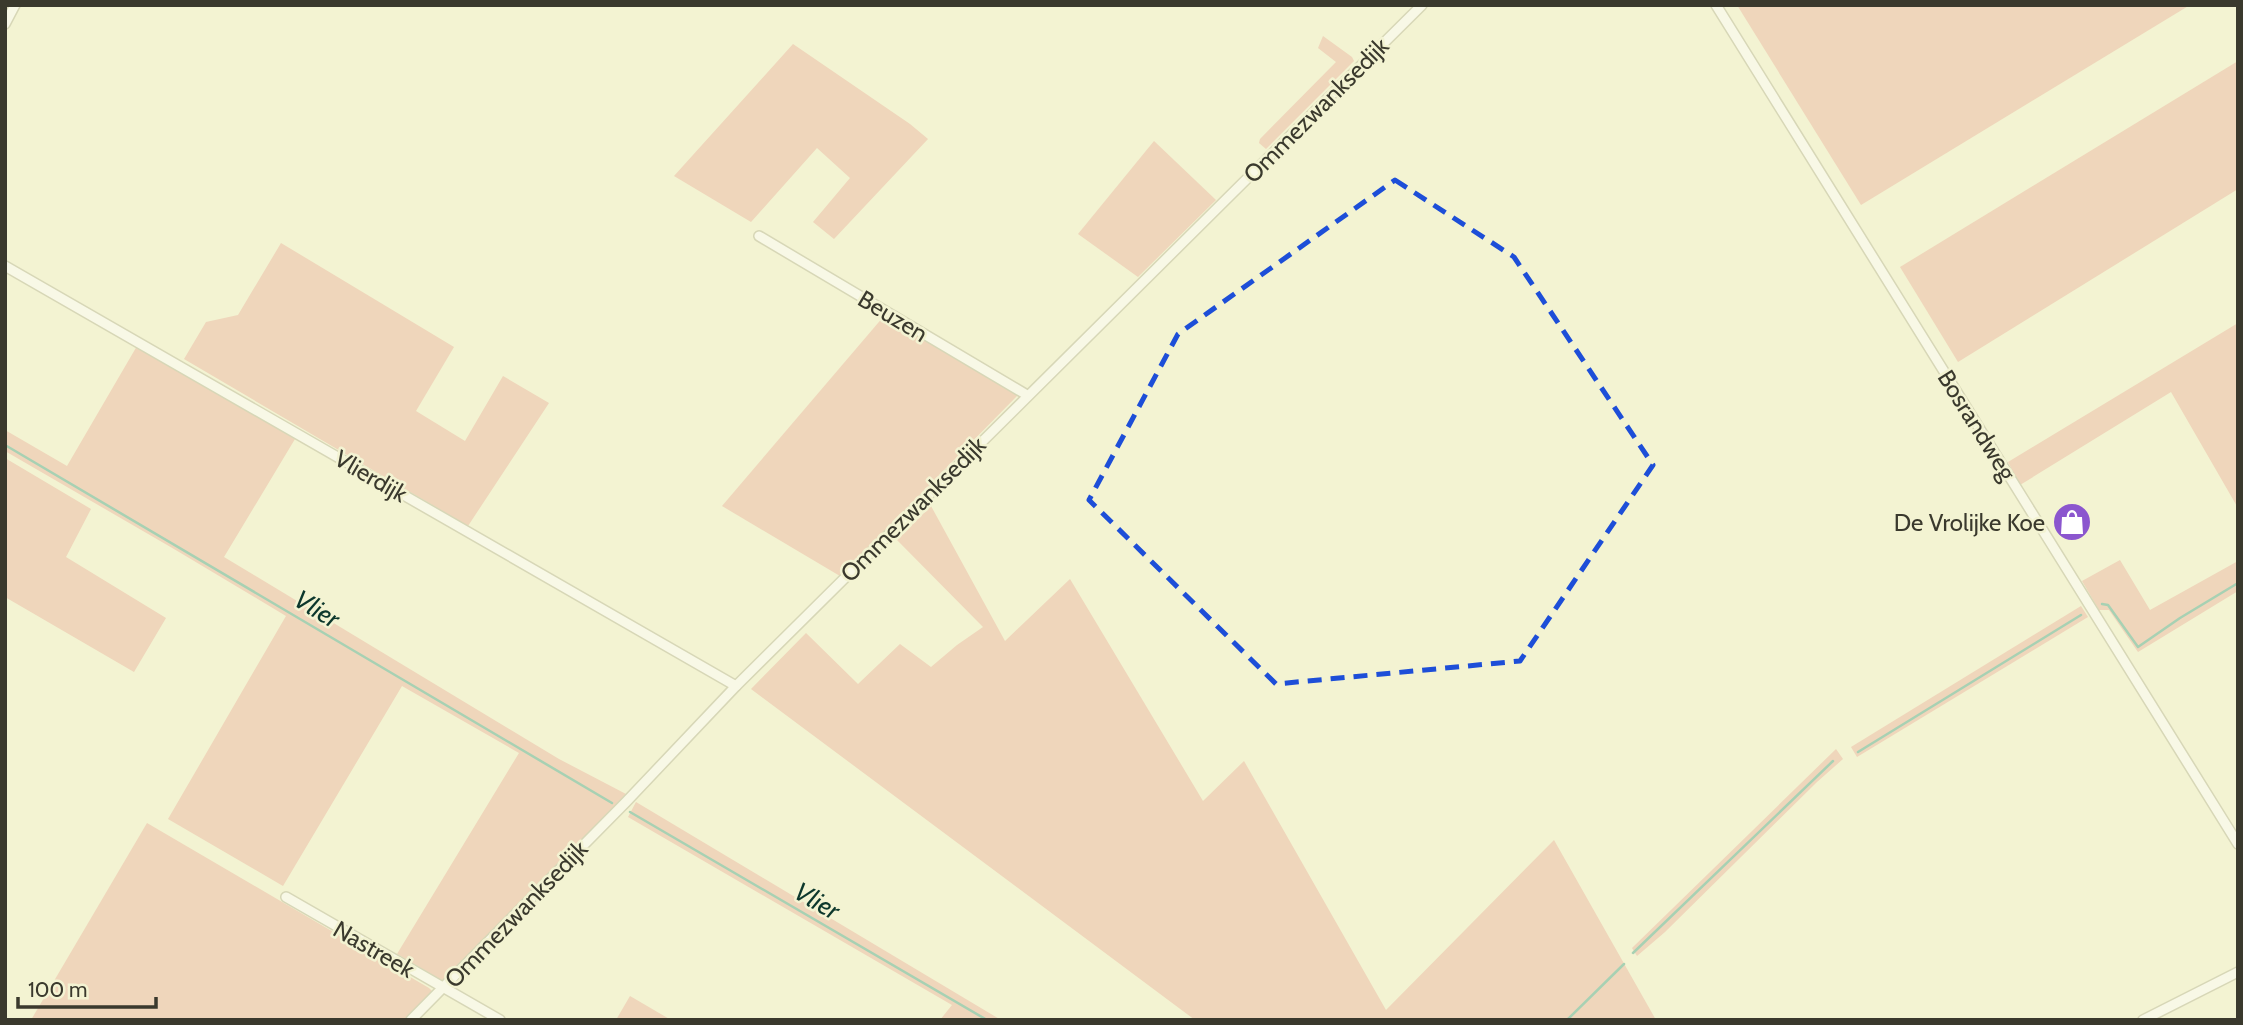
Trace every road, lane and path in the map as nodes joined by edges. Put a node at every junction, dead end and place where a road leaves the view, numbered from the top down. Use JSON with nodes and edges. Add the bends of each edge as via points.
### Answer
{"nodes":[{"id":1,"x":15,"y":5,"type":"edge"},
{"id":2,"x":1422,"y":5,"type":"edge"},
{"id":3,"x":1716,"y":5,"type":"edge"},
{"id":4,"x":5,"y":24,"type":"edge"},
{"id":5,"x":760,"y":236,"type":"dead end"},
{"id":6,"x":5,"y":266,"type":"edge"},
{"id":7,"x":1027,"y":395,"type":"junction"},
{"id":8,"x":736,"y":687,"type":"junction"},
{"id":9,"x":2238,"y":844,"type":"edge"},
{"id":10,"x":286,"y":897,"type":"dead end"},
{"id":11,"x":2238,"y":972,"type":"edge"},
{"id":12,"x":443,"y":989,"type":"junction"},
{"id":13,"x":411,"y":1020,"type":"edge"},
{"id":14,"x":500,"y":1020,"type":"edge"},
{"id":15,"x":2143,"y":1020,"type":"edge"}],
"edges":[{"from":1,"to":4,"type":"street"},
{"from":2,"to":7,"type":"street","name":"Ommezwanksedijk"},
{"from":3,"to":9,"type":"street","name":"Bosrandweg"},
{"from":5,"to":7,"type":"street","name":"Beuzen"},
{"from":6,"to":8,"type":"street","name":"Vlierdijk"},
{"from":7,"to":8,"type":"street","name":"Ommezwanksedijk"},
{"from":8,"to":12,"type":"street","name":"Ommezwanksedijk"},
{"from":10,"to":12,"type":"street","name":"Nastreek"},
{"from":11,"to":15,"type":"street"},
{"from":12,"to":13,"type":"street","name":"Ommezwanksedijk"},
{"from":12,"to":14,"type":"street","name":"Nastreek"}]}
